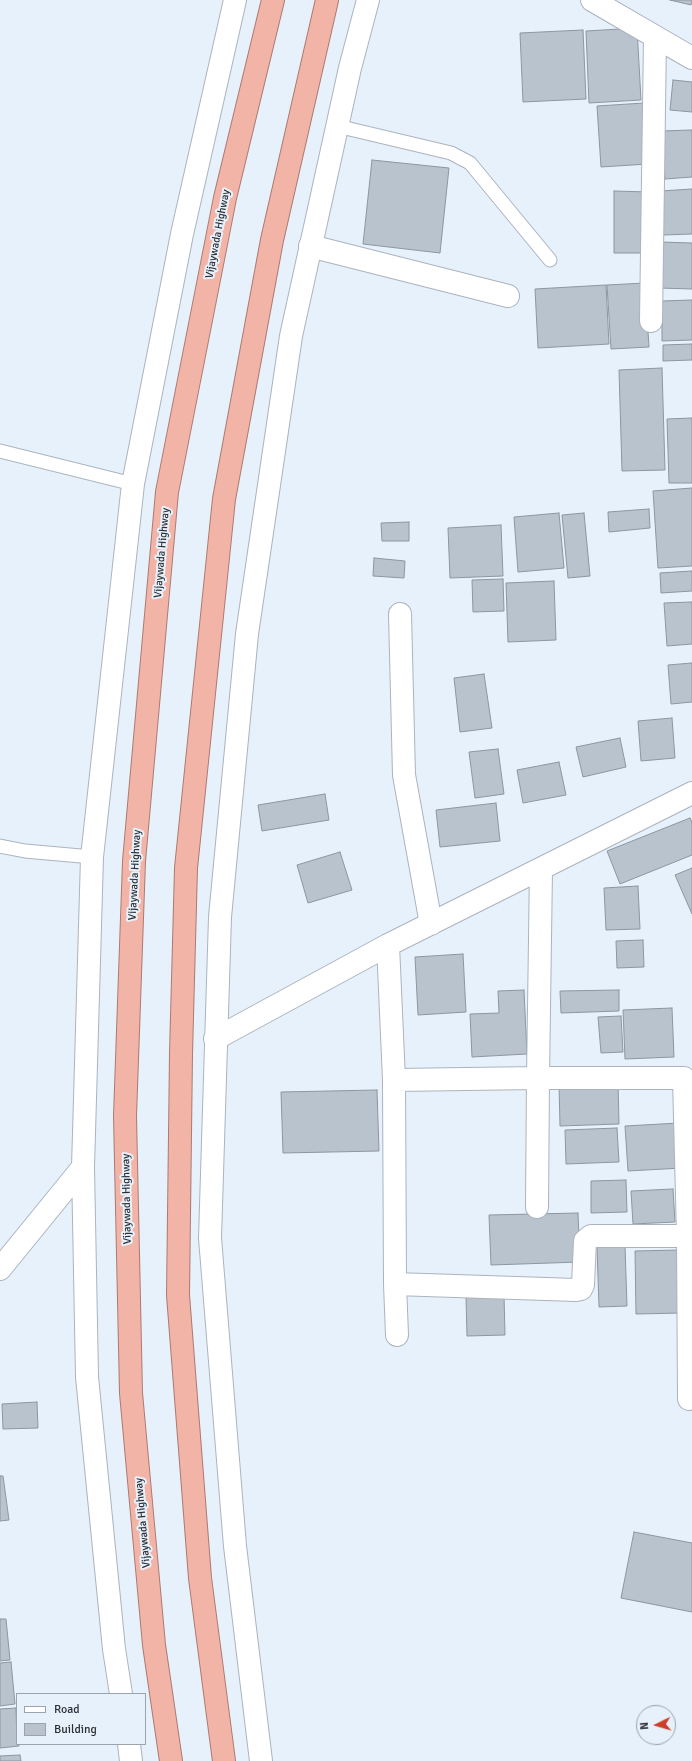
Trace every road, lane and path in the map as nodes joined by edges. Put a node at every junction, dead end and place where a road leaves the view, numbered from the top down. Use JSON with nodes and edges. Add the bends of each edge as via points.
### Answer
{"nodes":[{"id":1,"x":235,"y":0,"type":"edge"},
{"id":2,"x":273,"y":0,"type":"edge"},
{"id":3,"x":327,"y":0,"type":"edge"},
{"id":4,"x":368,"y":0,"type":"edge"},
{"id":5,"x":592,"y":0,"type":"edge"},
{"id":6,"x":655,"y":37,"type":"junction"},
{"id":7,"x":692,"y":58,"type":"edge"},
{"id":8,"x":337,"y":126,"type":"junction"},
{"id":9,"x":310,"y":246,"type":"junction"},
{"id":10,"x":550,"y":260,"type":"dead end"},
{"id":11,"x":508,"y":296,"type":"dead end"},
{"id":12,"x":651,"y":321,"type":"dead end"},
{"id":13,"x":0,"y":451,"type":"edge"},
{"id":14,"x":133,"y":484,"type":"junction"},
{"id":15,"x":400,"y":614,"type":"dead end"},
{"id":16,"x":692,"y":793,"type":"edge"},
{"id":17,"x":0,"y":846,"type":"edge"},
{"id":18,"x":92,"y":857,"type":"junction"},
{"id":19,"x":541,"y":868,"type":"junction"},
{"id":20,"x":431,"y":924,"type":"junction"},
{"id":21,"x":388,"y":945,"type":"junction"},
{"id":22,"x":215,"y":1039,"type":"junction"},
{"id":23,"x":538,"y":1078,"type":"junction"},
{"id":24,"x":394,"y":1080,"type":"junction"},
{"id":25,"x":83,"y":1167,"type":"junction"},
{"id":26,"x":537,"y":1207,"type":"dead end"},
{"id":27,"x":690,"y":1236,"type":"edge"},
{"id":28,"x":0,"y":1269,"type":"edge"},
{"id":29,"x":395,"y":1284,"type":"junction"},
{"id":30,"x":397,"y":1335,"type":"dead end"},
{"id":31,"x":689,"y":1398,"type":"dead end"},
{"id":32,"x":121,"y":1693,"type":"edge"},
{"id":33,"x":128,"y":1745,"type":"edge"},
{"id":34,"x":131,"y":1761,"type":"edge"},
{"id":35,"x":171,"y":1761,"type":"edge"},
{"id":36,"x":224,"y":1761,"type":"edge"},
{"id":37,"x":261,"y":1761,"type":"edge"}],
"edges":[{"from":1,"to":14,"type":"street","via":[[182,234]]},
{"from":2,"to":35,"type":"highway","name":"Vijaywada Highway","via":[[225,198],[167,492],[134,861],[125,1116],[131,1393],[154,1645]]},
{"from":3,"to":36,"type":"highway","via":[[272,240],[224,499],[186,868],[178,1295],[200,1578]]},
{"from":4,"to":8,"type":"street"},
{"from":5,"to":6,"type":"street"},
{"from":6,"to":7,"type":"street"},
{"from":6,"to":12,"type":"street"},
{"from":8,"to":9,"type":"street"},
{"from":8,"to":10,"type":"lane","via":[[451,153],[470,163]]},
{"from":9,"to":11,"type":"street"},
{"from":9,"to":22,"type":"street","via":[[291,336],[247,634],[220,918]]},
{"from":13,"to":14,"type":"lane"},
{"from":14,"to":18,"type":"street"},
{"from":15,"to":20,"type":"street","via":[[404,775]]},
{"from":16,"to":19,"type":"street"},
{"from":17,"to":18,"type":"lane"},
{"from":18,"to":25,"type":"street"},
{"from":19,"to":20,"type":"street"},
{"from":19,"to":23,"type":"street"},
{"from":20,"to":21,"type":"street"},
{"from":21,"to":22,"type":"street"},
{"from":21,"to":24,"type":"street"},
{"from":22,"to":37,"type":"street","via":[[210,1238],[235,1546]]},
{"from":23,"to":24,"type":"street"},
{"from":23,"to":26,"type":"street"},
{"from":23,"to":27,"type":"street","via":[[684,1078]]},
{"from":24,"to":29,"type":"street"},
{"from":25,"to":28,"type":"street"},
{"from":25,"to":32,"type":"street","via":[[87,1377],[114,1649]]},
{"from":27,"to":29,"type":"street","via":[[591,1236],[585,1242],[583,1285],[581,1289],[576,1290]]},
{"from":27,"to":31,"type":"street"},
{"from":29,"to":30,"type":"street"},
{"from":33,"to":34,"type":"street"}]}
